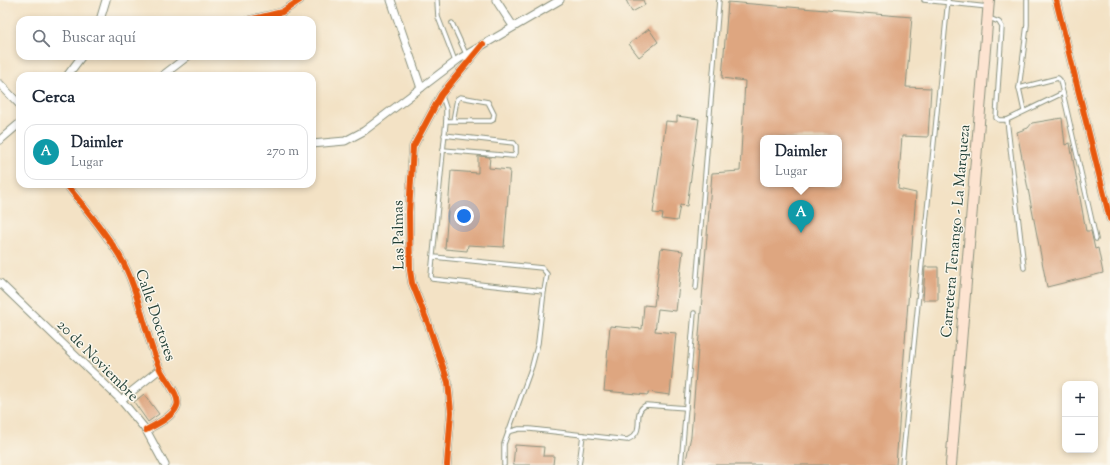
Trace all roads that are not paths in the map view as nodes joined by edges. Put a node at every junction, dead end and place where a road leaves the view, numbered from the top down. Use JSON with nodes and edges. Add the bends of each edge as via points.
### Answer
{"nodes":[{"id":1,"x":106,"y":0,"type":"edge"},
{"id":2,"x":300,"y":0,"type":"edge"},
{"id":3,"x":391,"y":0,"type":"edge"},
{"id":4,"x":437,"y":0,"type":"edge"},
{"id":5,"x":496,"y":0,"type":"edge"},
{"id":6,"x":560,"y":0,"type":"edge"},
{"id":7,"x":719,"y":0,"type":"edge"},
{"id":8,"x":924,"y":0,"type":"edge"},
{"id":9,"x":977,"y":0,"type":"edge"},
{"id":10,"x":1027,"y":0,"type":"edge"},
{"id":11,"x":1056,"y":0,"type":"edge"},
{"id":12,"x":948,"y":1,"type":"edge"},
{"id":13,"x":977,"y":6,"type":"junction"},
{"id":14,"x":989,"y":8,"type":"edge"},
{"id":15,"x":101,"y":16,"type":"edge"},
{"id":16,"x":266,"y":16,"type":"edge"},
{"id":17,"x":452,"y":23,"type":"dead end"},
{"id":18,"x":513,"y":26,"type":"junction"},
{"id":19,"x":483,"y":44,"type":"junction"},
{"id":20,"x":466,"y":54,"type":"junction"},
{"id":21,"x":79,"y":60,"type":"edge"},
{"id":22,"x":183,"y":60,"type":"edge"},
{"id":23,"x":455,"y":61,"type":"junction"},
{"id":24,"x":70,"y":72,"type":"edge"},
{"id":25,"x":167,"y":72,"type":"edge"},
{"id":26,"x":0,"y":84,"type":"edge"},
{"id":27,"x":421,"y":88,"type":"junction"},
{"id":28,"x":1019,"y":88,"type":"junction"},
{"id":29,"x":1063,"y":93,"type":"junction"},
{"id":30,"x":441,"y":94,"type":"junction"},
{"id":31,"x":16,"y":101,"type":"edge"},
{"id":32,"x":1024,"y":112,"type":"junction"},
{"id":33,"x":1007,"y":120,"type":"junction"},
{"id":34,"x":446,"y":121,"type":"junction"},
{"id":35,"x":453,"y":121,"type":"junction"},
{"id":36,"x":16,"y":128,"type":"edge"},
{"id":37,"x":444,"y":135,"type":"junction"},
{"id":38,"x":0,"y":140,"type":"edge"},
{"id":39,"x":316,"y":144,"type":"edge"},
{"id":40,"x":443,"y":150,"type":"junction"},
{"id":41,"x":69,"y":188,"type":"edge"},
{"id":42,"x":1110,"y":219,"type":"edge"},
{"id":43,"x":1096,"y":239,"type":"dead end"},
{"id":44,"x":434,"y":257,"type":"junction"},
{"id":45,"x":1024,"y":268,"type":"dead end"},
{"id":46,"x":0,"y":283,"type":"edge"},
{"id":47,"x":696,"y":288,"type":"dead end"},
{"id":48,"x":544,"y":291,"type":"junction"},
{"id":49,"x":694,"y":313,"type":"dead end"},
{"id":50,"x":160,"y":369,"type":"junction"},
{"id":51,"x":121,"y":400,"type":"junction"},
{"id":52,"x":686,"y":408,"type":"junction"},
{"id":53,"x":146,"y":430,"type":"junction"},
{"id":54,"x":508,"y":432,"type":"junction"},
{"id":55,"x":583,"y":435,"type":"junction"},
{"id":56,"x":165,"y":465,"type":"edge"},
{"id":57,"x":447,"y":465,"type":"edge"},
{"id":58,"x":504,"y":465,"type":"edge"},
{"id":59,"x":579,"y":465,"type":"edge"},
{"id":60,"x":681,"y":465,"type":"edge"},
{"id":61,"x":902,"y":465,"type":"edge"},
{"id":62,"x":951,"y":465,"type":"edge"}],
"edges":[{"from":1,"to":15,"type":"street"},
{"from":2,"to":16,"type":"street","via":[[282,12]]},
{"from":3,"to":27,"type":"street"},
{"from":4,"to":23,"type":"lane","via":[[438,17]]},
{"from":5,"to":18,"type":"street"},
{"from":6,"to":18,"type":"street"},
{"from":7,"to":47,"type":"lane"},
{"from":8,"to":12,"type":"lane"},
{"from":9,"to":13,"type":"lane"},
{"from":10,"to":28,"type":"lane","via":[[1027,25]]},
{"from":11,"to":42,"type":"street"},
{"from":12,"to":13,"type":"lane"},
{"from":12,"to":61,"type":"lane"},
{"from":13,"to":14,"type":"lane"},
{"from":14,"to":33,"type":"lane","via":[[1002,25],[996,118]]},
{"from":14,"to":62,"type":"main road","name":"Carretera Tenango - La Marqueza"},
{"from":17,"to":20,"type":"lane"},
{"from":18,"to":19,"type":"street"},
{"from":19,"to":20,"type":"street"},
{"from":19,"to":30,"type":"street","name":"Las Palmas"},
{"from":20,"to":23,"type":"street"},
{"from":21,"to":24,"type":"street"},
{"from":22,"to":25,"type":"street"},
{"from":23,"to":27,"type":"street"},
{"from":26,"to":31,"type":"street"},
{"from":27,"to":39,"type":"street","via":[[355,137]]},
{"from":28,"to":29,"type":"lane","via":[[1058,78]]},
{"from":28,"to":32,"type":"lane"},
{"from":29,"to":32,"type":"lane"},
{"from":29,"to":43,"type":"lane"},
{"from":30,"to":34,"type":"lane","via":[[446,108]]},
{"from":30,"to":57,"type":"street","name":"Las Palmas","via":[[414,144],[409,212],[412,283],[445,370],[448,388],[451,412]]},
{"from":32,"to":33,"type":"lane"},
{"from":33,"to":45,"type":"lane"},
{"from":34,"to":35,"type":"lane"},
{"from":34,"to":37,"type":"lane"},
{"from":35,"to":35,"type":"lane","via":[[456,99],[460,97],[488,102],[494,114],[491,121]]},
{"from":36,"to":38,"type":"street"},
{"from":37,"to":40,"type":"lane"},
{"from":37,"to":40,"type":"lane","via":[[514,143],[516,153],[513,156]]},
{"from":40,"to":44,"type":"lane"},
{"from":41,"to":50,"type":"street","name":"Calle Doctores","via":[[119,254],[135,286],[143,323]]},
{"from":44,"to":48,"type":"lane","via":[[542,268],[547,274]]},
{"from":44,"to":48,"type":"lane","via":[[431,276],[434,280]]},
{"from":46,"to":51,"type":"street","name":"20 de Noviembre"},
{"from":48,"to":54,"type":"lane","via":[[538,343]]},
{"from":49,"to":52,"type":"lane"},
{"from":50,"to":51,"type":"street"},
{"from":50,"to":53,"type":"street","name":"Calle Doctores","via":[[178,399],[177,406],[172,413]]},
{"from":51,"to":53,"type":"street","name":"20 de Noviembre"},
{"from":52,"to":55,"type":"lane","via":[[646,405],[639,412],[639,430],[627,440]]},
{"from":52,"to":60,"type":"lane"},
{"from":53,"to":56,"type":"street","name":"20 de Noviembre"},
{"from":54,"to":55,"type":"lane","via":[[530,429]]},
{"from":54,"to":58,"type":"lane","via":[[504,444]]},
{"from":55,"to":59,"type":"lane"}]}
